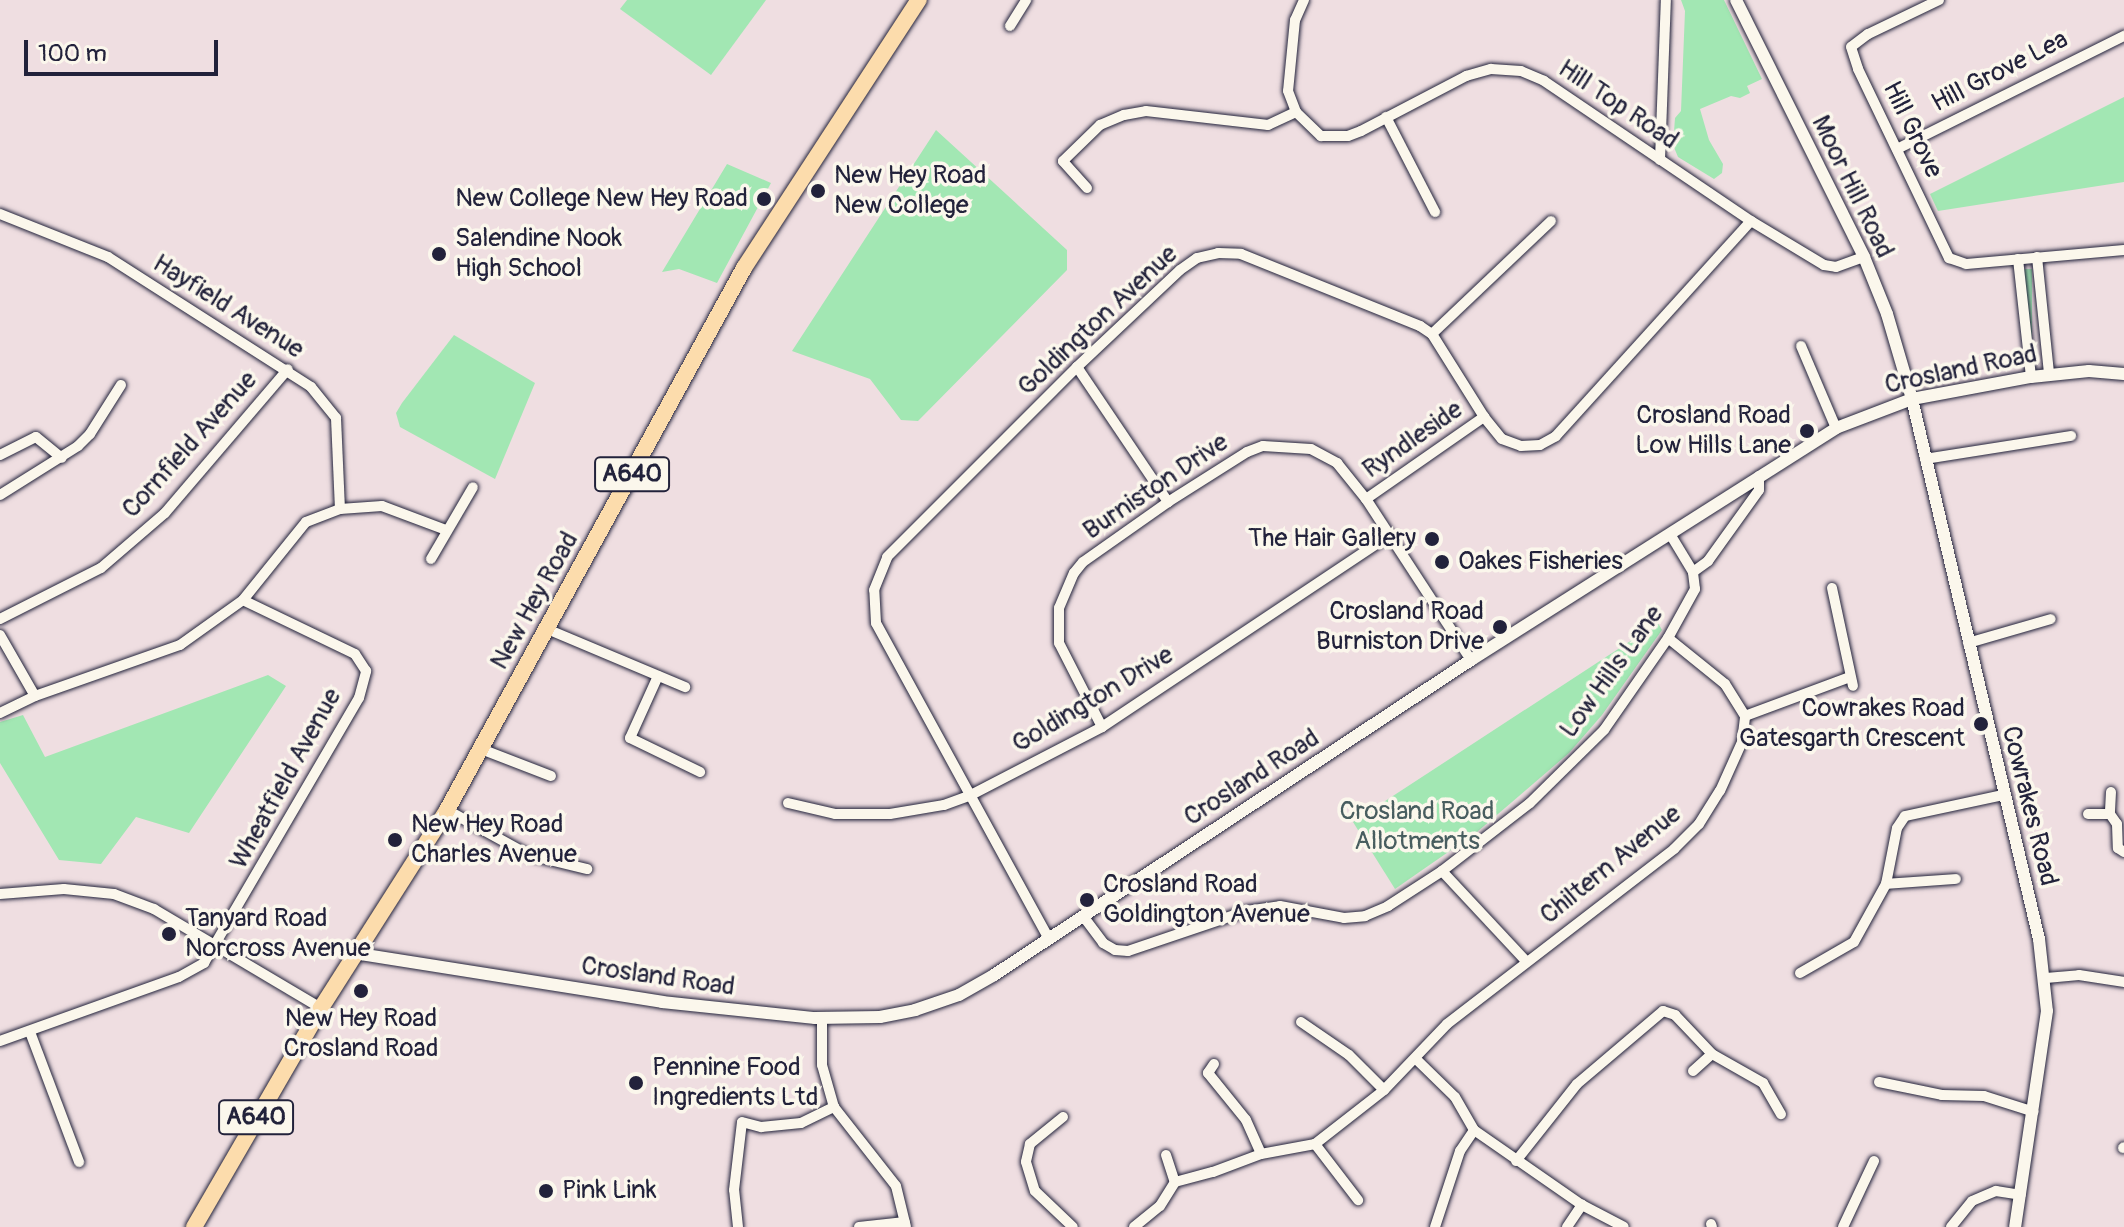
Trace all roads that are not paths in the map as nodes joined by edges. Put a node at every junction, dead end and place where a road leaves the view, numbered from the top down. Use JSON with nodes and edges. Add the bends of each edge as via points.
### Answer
{"nodes":[{"id":1,"x":919,"y":0,"type":"edge"},
{"id":2,"x":1026,"y":0,"type":"edge"},
{"id":3,"x":1304,"y":0,"type":"edge"},
{"id":4,"x":1666,"y":0,"type":"edge"},
{"id":5,"x":1736,"y":0,"type":"edge"},
{"id":6,"x":1939,"y":0,"type":"edge"},
{"id":7,"x":1010,"y":26,"type":"dead end"},
{"id":8,"x":2124,"y":36,"type":"edge"},
{"id":9,"x":1296,"y":112,"type":"junction"},
{"id":10,"x":1386,"y":117,"type":"junction"},
{"id":11,"x":1897,"y":149,"type":"junction"},
{"id":12,"x":1660,"y":160,"type":"junction"},
{"id":13,"x":1087,"y":188,"type":"dead end"},
{"id":14,"x":1435,"y":212,"type":"dead end"},
{"id":15,"x":0,"y":214,"type":"edge"},
{"id":16,"x":1551,"y":221,"type":"dead end"},
{"id":17,"x":1751,"y":221,"type":"junction"},
{"id":18,"x":2124,"y":250,"type":"edge"},
{"id":19,"x":1864,"y":257,"type":"junction"},
{"id":20,"x":2037,"y":257,"type":"junction"},
{"id":21,"x":2018,"y":259,"type":"junction"},
{"id":22,"x":1432,"y":334,"type":"junction"},
{"id":23,"x":1801,"y":346,"type":"dead end"},
{"id":24,"x":1077,"y":367,"type":"junction"},
{"id":25,"x":288,"y":369,"type":"junction"},
{"id":26,"x":2049,"y":374,"type":"junction"},
{"id":27,"x":2124,"y":374,"type":"edge"},
{"id":28,"x":2031,"y":377,"type":"junction"},
{"id":29,"x":121,"y":385,"type":"dead end"},
{"id":30,"x":1912,"y":399,"type":"junction"},
{"id":31,"x":1484,"y":417,"type":"junction"},
{"id":32,"x":1836,"y":428,"type":"junction"},
{"id":33,"x":2071,"y":436,"type":"dead end"},
{"id":34,"x":0,"y":455,"type":"edge"},
{"id":35,"x":62,"y":458,"type":"junction"},
{"id":36,"x":1925,"y":459,"type":"junction"},
{"id":37,"x":1759,"y":476,"type":"junction"},
{"id":38,"x":473,"y":487,"type":"dead end"},
{"id":39,"x":0,"y":495,"type":"edge"},
{"id":40,"x":1366,"y":499,"type":"junction"},
{"id":41,"x":1168,"y":502,"type":"junction"},
{"id":42,"x":340,"y":509,"type":"junction"},
{"id":43,"x":446,"y":530,"type":"junction"},
{"id":44,"x":1670,"y":534,"type":"junction"},
{"id":45,"x":1390,"y":535,"type":"junction"},
{"id":46,"x":431,"y":559,"type":"dead end"},
{"id":47,"x":1693,"y":572,"type":"junction"},
{"id":48,"x":1832,"y":588,"type":"dead end"},
{"id":49,"x":243,"y":600,"type":"junction"},
{"id":50,"x":0,"y":619,"type":"edge"},
{"id":51,"x":2051,"y":619,"type":"dead end"},
{"id":52,"x":547,"y":629,"type":"junction"},
{"id":53,"x":0,"y":635,"type":"edge"},
{"id":54,"x":1668,"y":638,"type":"junction"},
{"id":55,"x":1968,"y":643,"type":"junction"},
{"id":56,"x":1471,"y":660,"type":"junction"},
{"id":57,"x":658,"y":676,"type":"junction"},
{"id":58,"x":685,"y":687,"type":"dead end"},
{"id":59,"x":35,"y":696,"type":"junction"},
{"id":60,"x":0,"y":713,"type":"edge"},
{"id":61,"x":1745,"y":716,"type":"junction"},
{"id":62,"x":1102,"y":727,"type":"junction"},
{"id":63,"x":481,"y":749,"type":"junction"},
{"id":64,"x":700,"y":772,"type":"dead end"},
{"id":65,"x":551,"y":776,"type":"dead end"},
{"id":66,"x":2111,"y":792,"type":"dead end"},
{"id":67,"x":2003,"y":795,"type":"junction"},
{"id":68,"x":969,"y":796,"type":"junction"},
{"id":69,"x":788,"y":803,"type":"dead end"},
{"id":70,"x":447,"y":810,"type":"junction"},
{"id":71,"x":2088,"y":814,"type":"dead end"},
{"id":72,"x":2110,"y":814,"type":"junction"},
{"id":73,"x":2124,"y":852,"type":"edge"},
{"id":74,"x":587,"y":869,"type":"dead end"},
{"id":75,"x":1442,"y":871,"type":"junction"},
{"id":76,"x":1956,"y":879,"type":"dead end"},
{"id":77,"x":1886,"y":884,"type":"junction"},
{"id":78,"x":1,"y":893,"type":"edge"},
{"id":79,"x":1083,"y":916,"type":"junction"},
{"id":80,"x":1049,"y":939,"type":"junction"},
{"id":81,"x":215,"y":948,"type":"junction"},
{"id":82,"x":354,"y":953,"type":"junction"},
{"id":83,"x":1526,"y":961,"type":"junction"},
{"id":84,"x":1800,"y":973,"type":"dead end"},
{"id":85,"x":2046,"y":978,"type":"junction"},
{"id":86,"x":2124,"y":982,"type":"edge"},
{"id":87,"x":321,"y":1008,"type":"junction"},
{"id":88,"x":822,"y":1019,"type":"junction"},
{"id":89,"x":1301,"y":1022,"type":"dead end"},
{"id":90,"x":30,"y":1032,"type":"junction"},
{"id":91,"x":0,"y":1041,"type":"edge"},
{"id":92,"x":1712,"y":1054,"type":"junction"},
{"id":93,"x":1416,"y":1059,"type":"junction"},
{"id":94,"x":1214,"y":1064,"type":"dead end"},
{"id":95,"x":1693,"y":1071,"type":"dead end"},
{"id":96,"x":1879,"y":1082,"type":"dead end"},
{"id":97,"x":1384,"y":1090,"type":"junction"},
{"id":98,"x":834,"y":1107,"type":"junction"},
{"id":99,"x":2034,"y":1112,"type":"junction"},
{"id":100,"x":1781,"y":1114,"type":"dead end"},
{"id":101,"x":1063,"y":1117,"type":"dead end"},
{"id":102,"x":1474,"y":1130,"type":"junction"},
{"id":103,"x":1315,"y":1144,"type":"junction"},
{"id":104,"x":1261,"y":1154,"type":"junction"},
{"id":105,"x":1166,"y":1155,"type":"dead end"},
{"id":106,"x":1516,"y":1161,"type":"junction"},
{"id":107,"x":1874,"y":1161,"type":"dead end"},
{"id":108,"x":79,"y":1162,"type":"dead end"},
{"id":109,"x":1175,"y":1182,"type":"junction"},
{"id":110,"x":2021,"y":1195,"type":"junction"},
{"id":111,"x":1358,"y":1200,"type":"dead end"},
{"id":112,"x":1582,"y":1205,"type":"junction"},
{"id":113,"x":906,"y":1224,"type":"edge"},
{"id":114,"x":194,"y":1227,"type":"edge"},
{"id":115,"x":738,"y":1227,"type":"edge"},
{"id":116,"x":859,"y":1227,"type":"edge"},
{"id":117,"x":1073,"y":1227,"type":"edge"},
{"id":118,"x":1134,"y":1227,"type":"edge"},
{"id":119,"x":1435,"y":1227,"type":"edge"},
{"id":120,"x":1567,"y":1227,"type":"edge"},
{"id":121,"x":1624,"y":1227,"type":"edge"},
{"id":122,"x":1843,"y":1227,"type":"edge"},
{"id":123,"x":1951,"y":1227,"type":"edge"},
{"id":124,"x":2015,"y":1227,"type":"edge"}],
"edges":[{"from":1,"to":52,"type":"highway","name":"New Hey Road","number":"A640","via":[[744,268]]},
{"from":2,"to":7,"type":"street"},
{"from":3,"to":9,"type":"street","via":[[1291,47],[1288,91]]},
{"from":4,"to":12,"type":"street"},
{"from":5,"to":19,"type":"street","name":"Moor Hill Road"},
{"from":6,"to":11,"type":"street","name":"Hill Grove","via":[[1851,47]]},
{"from":8,"to":11,"type":"street","name":"Hill Grove Lea"},
{"from":9,"to":10,"type":"street","name":"Hill Top Road","via":[[1306,126],[1333,138]]},
{"from":9,"to":13,"type":"street","via":[[1268,125],[1146,111],[1124,115],[1100,125],[1063,161]]},
{"from":10,"to":12,"type":"street","name":"Hill Top Road","via":[[1466,76],[1508,68],[1544,81]]},
{"from":10,"to":14,"type":"street"},
{"from":11,"to":21,"type":"street","name":"Hill Grove","via":[[1949,258],[1966,264]]},
{"from":12,"to":17,"type":"street","name":"Hill Top Road"},
{"from":15,"to":25,"type":"street","name":"Hayfield Avenue","via":[[108,257]]},
{"from":16,"to":22,"type":"street"},
{"from":17,"to":19,"type":"street","name":"Hill Top Road","via":[[1824,265],[1836,267]]},
{"from":17,"to":31,"type":"street","via":[[1556,436],[1540,445],[1521,446],[1502,439]]},
{"from":18,"to":20,"type":"street","name":"Hill Grove"},
{"from":19,"to":30,"type":"street","name":"Moor Hill Road"},
{"from":20,"to":21,"type":"street","name":"Hill Grove"},
{"from":20,"to":26,"type":"street"},
{"from":21,"to":28,"type":"street"},
{"from":22,"to":24,"type":"street","name":"Goldington Avenue","via":[[1241,254],[1218,253],[1197,258],[1180,270]]},
{"from":22,"to":31,"type":"street"},
{"from":23,"to":32,"type":"street"},
{"from":24,"to":41,"type":"street"},
{"from":24,"to":68,"type":"street","name":"Goldington Avenue","via":[[887,557],[874,590],[876,623]]},
{"from":25,"to":42,"type":"street","name":"Hayfield Avenue","via":[[336,418]]},
{"from":25,"to":50,"type":"street","name":"Cornfield Avenue","via":[[165,513],[101,568]]},
{"from":26,"to":27,"type":"street","name":"Crosland Road"},
{"from":26,"to":28,"type":"street","name":"Crosland Road"},
{"from":28,"to":30,"type":"street","name":"Crosland Road"},
{"from":29,"to":35,"type":"street","via":[[90,434]]},
{"from":30,"to":32,"type":"street","name":"Crosland Road"},
{"from":30,"to":36,"type":"street","name":"Cowrakes Road"},
{"from":31,"to":40,"type":"street","name":"Ryndleside"},
{"from":32,"to":37,"type":"street","name":"Crosland Road"},
{"from":33,"to":36,"type":"street"},
{"from":34,"to":35,"type":"street","via":[[36,437]]},
{"from":35,"to":39,"type":"street"},
{"from":36,"to":55,"type":"street","name":"Cowrakes Road"},
{"from":37,"to":44,"type":"street","name":"Crosland Road"},
{"from":37,"to":47,"type":"street","via":[[1759,490],[1708,561]]},
{"from":38,"to":43,"type":"street"},
{"from":40,"to":41,"type":"street","name":"Burniston Drive","via":[[1337,463],[1311,449],[1263,446]]},
{"from":40,"to":45,"type":"street","name":"Burniston Drive"},
{"from":41,"to":62,"type":"street","name":"Burniston Drive","via":[[1083,562],[1059,608],[1063,656]]},
{"from":42,"to":43,"type":"street","via":[[382,506]]},
{"from":42,"to":49,"type":"street","via":[[306,522]]},
{"from":43,"to":46,"type":"street"},
{"from":44,"to":47,"type":"street"},
{"from":44,"to":56,"type":"street","name":"Crosland Road"},
{"from":45,"to":56,"type":"street","name":"Burniston Drive"},
{"from":45,"to":62,"type":"street","name":"Goldington Drive"},
{"from":47,"to":54,"type":"street","name":"Low Hills Lane","via":[[1695,589]]},
{"from":48,"to":61,"type":"street","via":[[1852,682]]},
{"from":49,"to":59,"type":"street","via":[[180,645]]},
{"from":49,"to":81,"type":"street","name":"Wheatfield Avenue","via":[[355,654],[366,671],[359,698]]},
{"from":51,"to":55,"type":"street"},
{"from":52,"to":57,"type":"street"},
{"from":52,"to":63,"type":"highway","name":"New Hey Road","number":"A640"},
{"from":53,"to":59,"type":"street"},
{"from":54,"to":61,"type":"street","via":[[1725,684]]},
{"from":54,"to":75,"type":"street","name":"Low Hills Lane","via":[[1604,730],[1567,770]]},
{"from":55,"to":67,"type":"street","name":"Cowrakes Road"},
{"from":56,"to":79,"type":"street","name":"Crosland Road"},
{"from":57,"to":58,"type":"street"},
{"from":57,"to":64,"type":"street","via":[[630,738]]},
{"from":59,"to":60,"type":"street"},
{"from":61,"to":83,"type":"street","name":"Chiltern Avenue","via":[[1742,742],[1699,824],[1674,849]]},
{"from":62,"to":68,"type":"street","name":"Goldington Drive"},
{"from":63,"to":65,"type":"street"},
{"from":63,"to":70,"type":"highway","name":"New Hey Road","number":"A640"},
{"from":66,"to":72,"type":"street"},
{"from":67,"to":77,"type":"street","via":[[1905,816],[1897,828]]},
{"from":67,"to":85,"type":"street","name":"Cowrakes Road"},
{"from":68,"to":69,"type":"street","name":"Goldington Drive","via":[[890,814],[835,814]]},
{"from":68,"to":80,"type":"street","name":"Goldington Avenue"},
{"from":70,"to":74,"type":"street","via":[[529,855]]},
{"from":70,"to":82,"type":"highway","name":"New Hey Road","number":"A640"},
{"from":71,"to":72,"type":"street"},
{"from":72,"to":73,"type":"street","via":[[2117,824],[2118,848]]},
{"from":75,"to":79,"type":"street","name":"Low Hills Lane","via":[[1365,916],[1344,918],[1280,906],[1246,911],[1128,951],[1103,943]]},
{"from":75,"to":83,"type":"street"},
{"from":76,"to":77,"type":"street"},
{"from":77,"to":84,"type":"street","via":[[1854,942]]},
{"from":78,"to":81,"type":"street","via":[[64,889],[114,894],[154,909]]},
{"from":79,"to":80,"type":"street","name":"Crosland Road"},
{"from":80,"to":88,"type":"street","name":"Crosland Road","via":[[944,1000],[880,1017]]},
{"from":81,"to":87,"type":"street"},
{"from":81,"to":90,"type":"street","name":"Wheatfield Avenue","via":[[204,963],[179,977]]},
{"from":82,"to":87,"type":"highway","name":"New Hey Road","number":"A640"},
{"from":82,"to":88,"type":"street","name":"Crosland Road","via":[[665,1003]]},
{"from":83,"to":93,"type":"street","name":"Chiltern Avenue","via":[[1447,1024]]},
{"from":85,"to":86,"type":"street","via":[[2079,975]]},
{"from":85,"to":99,"type":"street","name":"Cowrakes Road"},
{"from":87,"to":114,"type":"highway","name":"New Hey Road","number":"A640"},
{"from":88,"to":98,"type":"street","via":[[822,1065]]},
{"from":89,"to":97,"type":"street","via":[[1349,1055]]},
{"from":90,"to":91,"type":"street","name":"Wheatfield Avenue"},
{"from":90,"to":108,"type":"street"},
{"from":92,"to":95,"type":"street"},
{"from":92,"to":100,"type":"street","via":[[1763,1083]]},
{"from":92,"to":106,"type":"street","via":[[1675,1015],[1663,1011],[1577,1084]]},
{"from":93,"to":97,"type":"street","name":"Chiltern Avenue"},
{"from":93,"to":102,"type":"street","via":[[1455,1097]]},
{"from":94,"to":104,"type":"street","via":[[1208,1073],[1246,1120]]},
{"from":96,"to":99,"type":"street","via":[[1942,1095],[1984,1096]]},
{"from":97,"to":103,"type":"street","name":"Chiltern Avenue"},
{"from":98,"to":113,"type":"street","via":[[896,1186]]},
{"from":98,"to":115,"type":"street","via":[[801,1123],[761,1127],[742,1122],[734,1190]]},
{"from":99,"to":110,"type":"street","name":"Cowrakes Road"},
{"from":101,"to":117,"type":"street","via":[[1030,1144],[1026,1162],[1035,1191]]},
{"from":102,"to":106,"type":"street"},
{"from":102,"to":119,"type":"street","via":[[1460,1151]]},
{"from":103,"to":104,"type":"street"},
{"from":103,"to":111,"type":"street"},
{"from":104,"to":109,"type":"street"},
{"from":105,"to":109,"type":"street"},
{"from":106,"to":112,"type":"street"},
{"from":107,"to":122,"type":"street"},
{"from":109,"to":118,"type":"street","via":[[1160,1206]]},
{"from":110,"to":123,"type":"street","via":[[1996,1191],[1972,1201]]},
{"from":110,"to":124,"type":"street","name":"Cowrakes Road"},
{"from":112,"to":120,"type":"street"},
{"from":112,"to":121,"type":"street"},
{"from":113,"to":116,"type":"street"}]}
